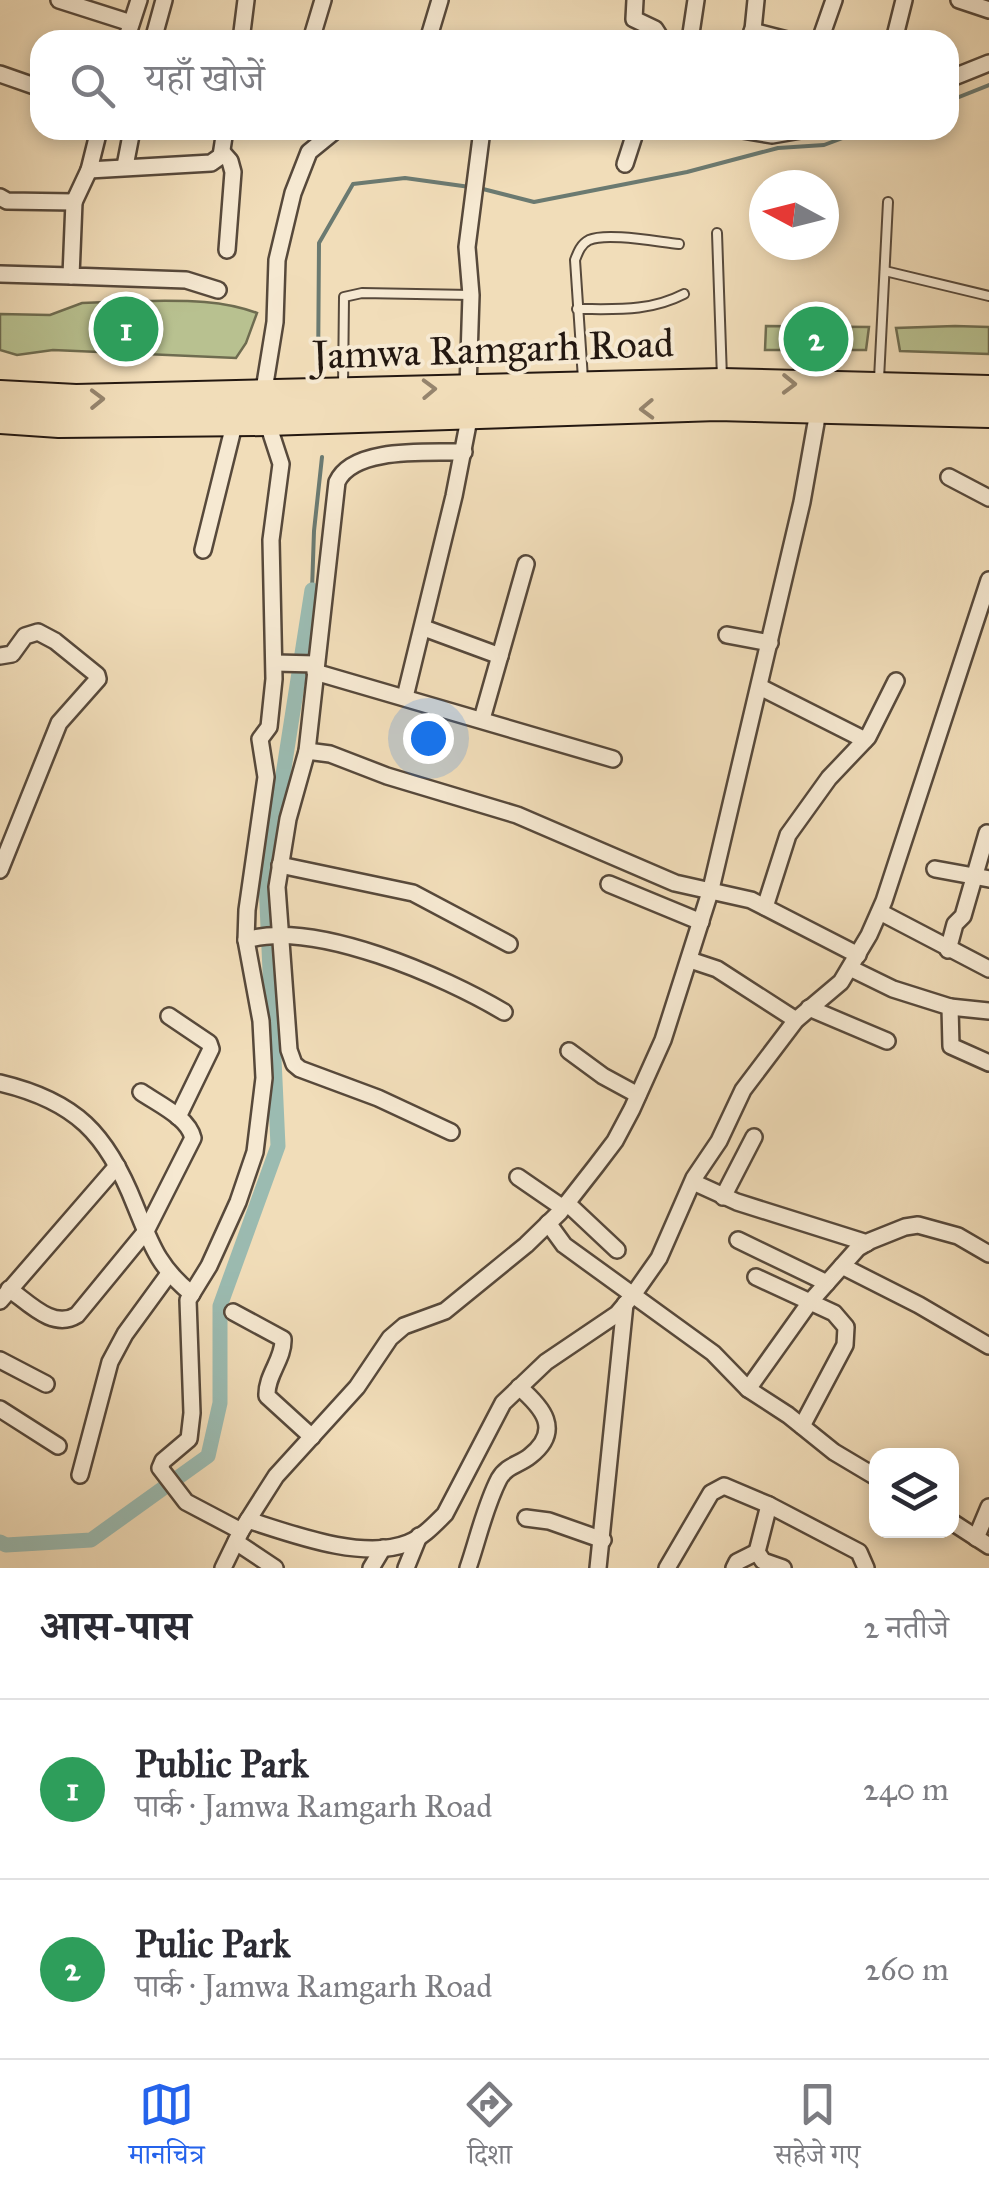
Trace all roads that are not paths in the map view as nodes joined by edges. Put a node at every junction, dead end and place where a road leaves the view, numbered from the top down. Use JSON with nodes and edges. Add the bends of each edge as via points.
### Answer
{"nodes":[{"id":1,"x":58,"y":0,"type":"edge"},
{"id":2,"x":139,"y":0,"type":"edge"},
{"id":3,"x":164,"y":0,"type":"edge"},
{"id":4,"x":246,"y":0,"type":"edge"},
{"id":5,"x":323,"y":0,"type":"edge"},
{"id":6,"x":440,"y":0,"type":"edge"},
{"id":7,"x":635,"y":0,"type":"edge"},
{"id":8,"x":696,"y":0,"type":"edge"},
{"id":9,"x":756,"y":0,"type":"edge"},
{"id":10,"x":834,"y":0,"type":"edge"},
{"id":11,"x":904,"y":0,"type":"edge"},
{"id":12,"x":959,"y":0,"type":"edge"},
{"id":13,"x":989,"y":10,"type":"edge"},
{"id":14,"x":124,"y":30,"type":"edge"},
{"id":15,"x":129,"y":30,"type":"edge"},
{"id":16,"x":156,"y":30,"type":"edge"},
{"id":17,"x":242,"y":30,"type":"edge"},
{"id":18,"x":315,"y":30,"type":"edge"},
{"id":19,"x":431,"y":30,"type":"edge"},
{"id":20,"x":656,"y":30,"type":"edge"},
{"id":21,"x":692,"y":30,"type":"edge"},
{"id":22,"x":753,"y":30,"type":"edge"},
{"id":23,"x":824,"y":30,"type":"edge"},
{"id":24,"x":896,"y":30,"type":"edge"},
{"id":25,"x":989,"y":64,"type":"edge"},
{"id":26,"x":0,"y":74,"type":"edge"},
{"id":27,"x":959,"y":75,"type":"edge"},
{"id":28,"x":30,"y":84,"type":"edge"},
{"id":29,"x":96,"y":140,"type":"edge"},
{"id":30,"x":130,"y":140,"type":"edge"},
{"id":31,"x":223,"y":140,"type":"edge"},
{"id":32,"x":324,"y":140,"type":"edge"},
{"id":33,"x":480,"y":140,"type":"edge"},
{"id":34,"x":633,"y":140,"type":"edge"},
{"id":35,"x":222,"y":152,"type":"junction"},
{"id":36,"x":625,"y":164,"type":"dead end"},
{"id":37,"x":125,"y":166,"type":"junction"},
{"id":38,"x":89,"y":170,"type":"junction"},
{"id":39,"x":0,"y":197,"type":"edge"},
{"id":40,"x":74,"y":202,"type":"junction"},
{"id":41,"x":888,"y":202,"type":"dead end"},
{"id":42,"x":717,"y":233,"type":"dead end"},
{"id":43,"x":679,"y":244,"type":"dead end"},
{"id":44,"x":227,"y":250,"type":"dead end"},
{"id":45,"x":885,"y":270,"type":"junction"},
{"id":46,"x":0,"y":274,"type":"edge"},
{"id":47,"x":71,"y":276,"type":"junction"},
{"id":48,"x":218,"y":290,"type":"dead end"},
{"id":49,"x":684,"y":294,"type":"dead end"},
{"id":50,"x":471,"y":295,"type":"junction"},
{"id":51,"x":989,"y":296,"type":"edge"},
{"id":52,"x":577,"y":309,"type":"junction"},
{"id":53,"x":722,"y":383,"type":"junction"},
{"id":54,"x":583,"y":385,"type":"junction"},
{"id":55,"x":989,"y":390,"type":"edge"},
{"id":56,"x":0,"y":396,"type":"edge"},
{"id":57,"x":878,"y":398,"type":"junction"},
{"id":58,"x":469,"y":401,"type":"junction"},
{"id":59,"x":337,"y":402,"type":"junction"},
{"id":60,"x":816,"y":406,"type":"junction"},
{"id":61,"x":264,"y":408,"type":"junction"},
{"id":62,"x":989,"y":413,"type":"edge"},
{"id":63,"x":0,"y":419,"type":"edge"},
{"id":64,"x":235,"y":421,"type":"junction"},
{"id":65,"x":464,"y":452,"type":"junction"},
{"id":66,"x":949,"y":477,"type":"dead end"},
{"id":67,"x":989,"y":498,"type":"edge"},
{"id":68,"x":203,"y":550,"type":"dead end"},
{"id":69,"x":526,"y":564,"type":"dead end"},
{"id":70,"x":989,"y":580,"type":"edge"},
{"id":71,"x":424,"y":628,"type":"junction"},
{"id":72,"x":727,"y":635,"type":"dead end"},
{"id":73,"x":770,"y":642,"type":"junction"},
{"id":74,"x":0,"y":656,"type":"edge"},
{"id":75,"x":500,"y":656,"type":"junction"},
{"id":76,"x":282,"y":663,"type":"junction"},
{"id":77,"x":314,"y":667,"type":"junction"},
{"id":78,"x":896,"y":681,"type":"dead end"},
{"id":79,"x":760,"y":687,"type":"junction"},
{"id":80,"x":405,"y":697,"type":"junction"},
{"id":81,"x":482,"y":720,"type":"junction"},
{"id":82,"x":865,"y":740,"type":"junction"},
{"id":83,"x":306,"y":751,"type":"junction"},
{"id":84,"x":613,"y":759,"type":"dead end"},
{"id":85,"x":987,"y":833,"type":"edge"},
{"id":86,"x":280,"y":865,"type":"junction"},
{"id":87,"x":935,"y":869,"type":"dead end"},
{"id":88,"x":0,"y":870,"type":"edge"},
{"id":89,"x":982,"y":878,"type":"edge"},
{"id":90,"x":609,"y":884,"type":"dead end"},
{"id":91,"x":711,"y":889,"type":"junction"},
{"id":92,"x":765,"y":908,"type":"junction"},
{"id":93,"x":880,"y":912,"type":"junction"},
{"id":94,"x":701,"y":922,"type":"junction"},
{"id":95,"x":276,"y":935,"type":"junction"},
{"id":96,"x":250,"y":938,"type":"junction"},
{"id":97,"x":508,"y":944,"type":"dead end"},
{"id":98,"x":948,"y":950,"type":"junction"},
{"id":99,"x":690,"y":960,"type":"junction"},
{"id":100,"x":854,"y":961,"type":"junction"},
{"id":101,"x":989,"y":969,"type":"edge"},
{"id":102,"x":950,"y":1007,"type":"junction"},
{"id":103,"x":809,"y":1008,"type":"junction"},
{"id":104,"x":504,"y":1012,"type":"dead end"},
{"id":105,"x":989,"y":1012,"type":"edge"},
{"id":106,"x":168,"y":1016,"type":"dead end"},
{"id":107,"x":796,"y":1020,"type":"junction"},
{"id":108,"x":887,"y":1041,"type":"dead end"},
{"id":109,"x":569,"y":1051,"type":"dead end"},
{"id":110,"x":989,"y":1063,"type":"edge"},
{"id":111,"x":0,"y":1082,"type":"edge"},
{"id":112,"x":141,"y":1092,"type":"dead end"},
{"id":113,"x":638,"y":1095,"type":"junction"},
{"id":114,"x":178,"y":1117,"type":"junction"},
{"id":115,"x":451,"y":1132,"type":"dead end"},
{"id":116,"x":754,"y":1137,"type":"dead end"},
{"id":117,"x":117,"y":1166,"type":"junction"},
{"id":118,"x":518,"y":1176,"type":"dead end"},
{"id":119,"x":693,"y":1182,"type":"junction"},
{"id":120,"x":723,"y":1196,"type":"junction"},
{"id":121,"x":565,"y":1206,"type":"junction"},
{"id":122,"x":548,"y":1223,"type":"junction"},
{"id":123,"x":146,"y":1231,"type":"junction"},
{"id":124,"x":738,"y":1240,"type":"dead end"},
{"id":125,"x":867,"y":1243,"type":"junction"},
{"id":126,"x":617,"y":1250,"type":"dead end"},
{"id":127,"x":989,"y":1254,"type":"edge"},
{"id":128,"x":842,"y":1266,"type":"junction"},
{"id":129,"x":168,"y":1275,"type":"junction"},
{"id":130,"x":756,"y":1277,"type":"dead end"},
{"id":131,"x":827,"y":1283,"type":"junction"},
{"id":132,"x":192,"y":1294,"type":"junction"},
{"id":133,"x":5,"y":1295,"type":"edge"},
{"id":134,"x":629,"y":1299,"type":"junction"},
{"id":135,"x":810,"y":1302,"type":"junction"},
{"id":136,"x":234,"y":1312,"type":"dead end"},
{"id":137,"x":989,"y":1346,"type":"edge"},
{"id":138,"x":0,"y":1360,"type":"edge"},
{"id":139,"x":46,"y":1384,"type":"dead end"},
{"id":140,"x":519,"y":1386,"type":"junction"},
{"id":141,"x":748,"y":1388,"type":"junction"},
{"id":142,"x":0,"y":1409,"type":"edge"},
{"id":143,"x":802,"y":1426,"type":"junction"},
{"id":144,"x":312,"y":1437,"type":"junction"},
{"id":145,"x":58,"y":1446,"type":"dead end"},
{"id":146,"x":869,"y":1473,"type":"edge"},
{"id":147,"x":80,"y":1476,"type":"dead end"},
{"id":148,"x":769,"y":1505,"type":"junction"},
{"id":149,"x":989,"y":1507,"type":"edge"},
{"id":150,"x":526,"y":1518,"type":"dead end"},
{"id":151,"x":959,"y":1527,"type":"edge"},
{"id":152,"x":242,"y":1531,"type":"junction"},
{"id":153,"x":420,"y":1536,"type":"junction"},
{"id":154,"x":603,"y":1540,"type":"junction"},
{"id":155,"x":982,"y":1542,"type":"edge"},
{"id":156,"x":383,"y":1548,"type":"junction"},
{"id":157,"x":757,"y":1552,"type":"junction"},
{"id":158,"x":223,"y":1568,"type":"edge"},
{"id":159,"x":275,"y":1568,"type":"edge"},
{"id":160,"x":371,"y":1568,"type":"edge"},
{"id":161,"x":406,"y":1568,"type":"edge"},
{"id":162,"x":468,"y":1568,"type":"edge"},
{"id":163,"x":598,"y":1568,"type":"edge"},
{"id":164,"x":667,"y":1568,"type":"edge"},
{"id":165,"x":734,"y":1568,"type":"edge"},
{"id":166,"x":783,"y":1568,"type":"edge"},
{"id":167,"x":866,"y":1568,"type":"edge"}],
"edges":[{"from":1,"to":14,"type":"street"},
{"from":2,"to":15,"type":"street"},
{"from":3,"to":16,"type":"street"},
{"from":4,"to":17,"type":"street"},
{"from":5,"to":18,"type":"street"},
{"from":6,"to":19,"type":"street"},
{"from":7,"to":20,"type":"street","via":[[634,19]]},
{"from":8,"to":21,"type":"street"},
{"from":9,"to":22,"type":"street"},
{"from":10,"to":23,"type":"street"},
{"from":11,"to":24,"type":"street"},
{"from":12,"to":13,"type":"street"},
{"from":25,"to":27,"type":"street"},
{"from":26,"to":28,"type":"street"},
{"from":29,"to":38,"type":"street"},
{"from":30,"to":37,"type":"street"},
{"from":31,"to":35,"type":"street"},
{"from":32,"to":61,"type":"street","via":[[309,152],[293,193],[277,260]]},
{"from":33,"to":50,"type":"street","via":[[468,247]]},
{"from":34,"to":36,"type":"street"},
{"from":35,"to":37,"type":"street","via":[[211,163]]},
{"from":35,"to":44,"type":"street","via":[[232,172]]},
{"from":37,"to":38,"type":"street"},
{"from":38,"to":40,"type":"street"},
{"from":39,"to":40,"type":"street"},
{"from":40,"to":47,"type":"street"},
{"from":41,"to":45,"type":"lane"},
{"from":42,"to":53,"type":"lane"},
{"from":43,"to":52,"type":"lane","via":[[586,241],[575,260]]},
{"from":45,"to":51,"type":"lane"},
{"from":45,"to":57,"type":"lane"},
{"from":46,"to":47,"type":"street"},
{"from":47,"to":48,"type":"street","via":[[186,280]]},
{"from":49,"to":52,"type":"lane","via":[[644,309]]},
{"from":50,"to":58,"type":"street"},
{"from":50,"to":59,"type":"lane","via":[[344,297]]},
{"from":52,"to":54,"type":"lane"},
{"from":53,"to":54,"type":"highway","name":"Jamwa Ramgarh Road"},
{"from":53,"to":57,"type":"highway","name":"Jamwa Ramgarh Road","one_way":true},
{"from":54,"to":58,"type":"highway","name":"Jamwa Ramgarh Road"},
{"from":55,"to":57,"type":"highway","name":"Jamwa Ramgarh Road"},
{"from":56,"to":61,"type":"highway","name":"Jamwa Ramgarh Road","one_way":true},
{"from":57,"to":60,"type":"highway","name":"Jamwa Ramgarh Road"},
{"from":57,"to":62,"type":"highway","name":"Jamwa Ramgarh Road"},
{"from":58,"to":59,"type":"highway","name":"Jamwa Ramgarh Road"},
{"from":60,"to":58,"type":"highway","name":"Jamwa Ramgarh Road","one_way":true},
{"from":58,"to":65,"type":"street"},
{"from":59,"to":61,"type":"highway","name":"Jamwa Ramgarh Road"},
{"from":60,"to":73,"type":"street"},
{"from":61,"to":64,"type":"highway","name":"Jamwa Ramgarh Road"},
{"from":61,"to":76,"type":"street","via":[[282,464],[271,540]]},
{"from":63,"to":64,"type":"highway","name":"Jamwa Ramgarh Road"},
{"from":64,"to":68,"type":"street"},
{"from":65,"to":71,"type":"street"},
{"from":65,"to":77,"type":"street","via":[[384,456],[341,473]]},
{"from":66,"to":67,"type":"street"},
{"from":69,"to":75,"type":"street"},
{"from":70,"to":93,"type":"street"},
{"from":71,"to":75,"type":"street"},
{"from":71,"to":80,"type":"street"},
{"from":72,"to":73,"type":"street"},
{"from":73,"to":79,"type":"street"},
{"from":74,"to":88,"type":"street","via":[[38,632],[98,679],[59,723]]},
{"from":75,"to":81,"type":"street"},
{"from":76,"to":77,"type":"street"},
{"from":76,"to":96,"type":"street","via":[[269,727],[260,739],[266,777],[246,910]]},
{"from":77,"to":80,"type":"street"},
{"from":77,"to":83,"type":"street"},
{"from":78,"to":82,"type":"street"},
{"from":79,"to":82,"type":"street"},
{"from":79,"to":91,"type":"street"},
{"from":80,"to":81,"type":"street"},
{"from":81,"to":84,"type":"street"},
{"from":82,"to":92,"type":"street","via":[[799,817]]},
{"from":83,"to":86,"type":"street"},
{"from":83,"to":91,"type":"street","via":[[517,815],[675,882]]},
{"from":85,"to":89,"type":"street"},
{"from":86,"to":95,"type":"street"},
{"from":86,"to":97,"type":"street","via":[[413,893]]},
{"from":87,"to":89,"type":"street"},
{"from":89,"to":98,"type":"street"},
{"from":90,"to":94,"type":"street"},
{"from":91,"to":92,"type":"street"},
{"from":91,"to":94,"type":"street"},
{"from":92,"to":100,"type":"street"},
{"from":93,"to":98,"type":"street"},
{"from":93,"to":100,"type":"street"},
{"from":94,"to":99,"type":"street"},
{"from":95,"to":96,"type":"street"},
{"from":95,"to":104,"type":"street","via":[[324,940],[411,965]]},
{"from":95,"to":115,"type":"street","via":[[294,1064]]},
{"from":96,"to":132,"type":"street","via":[[264,1078],[255,1152]]},
{"from":98,"to":101,"type":"street"},
{"from":99,"to":107,"type":"street","via":[[717,969]]},
{"from":99,"to":113,"type":"street"},
{"from":100,"to":102,"type":"street","via":[[893,989]]},
{"from":100,"to":103,"type":"street","via":[[841,982]]},
{"from":102,"to":105,"type":"street"},
{"from":102,"to":110,"type":"street","via":[[952,1046]]},
{"from":103,"to":107,"type":"street"},
{"from":103,"to":108,"type":"street"},
{"from":106,"to":114,"type":"street","via":[[211,1050]]},
{"from":107,"to":119,"type":"street","via":[[744,1090]]},
{"from":109,"to":113,"type":"street"},
{"from":111,"to":117,"type":"street","via":[[78,1115]]},
{"from":112,"to":114,"type":"street"},
{"from":113,"to":121,"type":"street","via":[[615,1140]]},
{"from":114,"to":123,"type":"street","via":[[193,1138]]},
{"from":116,"to":120,"type":"street"},
{"from":117,"to":123,"type":"street"},
{"from":117,"to":133,"type":"street"},
{"from":118,"to":121,"type":"street"},
{"from":119,"to":120,"type":"street"},
{"from":119,"to":134,"type":"street","via":[[660,1258]]},
{"from":120,"to":125,"type":"street"},
{"from":121,"to":122,"type":"street"},
{"from":121,"to":126,"type":"street"},
{"from":122,"to":134,"type":"street","via":[[564,1245]]},
{"from":122,"to":144,"type":"street","via":[[456,1304],[396,1332]]},
{"from":123,"to":129,"type":"street"},
{"from":123,"to":133,"type":"street","via":[[68,1321]]},
{"from":124,"to":131,"type":"street"},
{"from":125,"to":127,"type":"street","via":[[918,1225]]},
{"from":125,"to":128,"type":"street"},
{"from":128,"to":131,"type":"street"},
{"from":128,"to":137,"type":"street"},
{"from":129,"to":132,"type":"street"},
{"from":129,"to":147,"type":"street","via":[[110,1362]]},
{"from":130,"to":135,"type":"street"},
{"from":131,"to":135,"type":"street"},
{"from":132,"to":152,"type":"street","via":[[189,1439],[160,1468],[186,1502]]},
{"from":134,"to":140,"type":"street"},
{"from":134,"to":141,"type":"street","via":[[713,1354]]},
{"from":134,"to":154,"type":"street"},
{"from":135,"to":141,"type":"street"},
{"from":135,"to":143,"type":"street","via":[[842,1321],[846,1337]]},
{"from":136,"to":144,"type":"street","via":[[283,1339],[266,1396]]},
{"from":138,"to":139,"type":"street"},
{"from":140,"to":153,"type":"street","via":[[503,1403],[444,1514]]},
{"from":140,"to":162,"type":"street","via":[[546,1414],[545,1436],[534,1454],[505,1470],[497,1483]]},
{"from":141,"to":143,"type":"street"},
{"from":142,"to":145,"type":"street"},
{"from":143,"to":146,"type":"street"},
{"from":144,"to":152,"type":"street","via":[[276,1476]]},
{"from":148,"to":157,"type":"street"},
{"from":148,"to":164,"type":"street","via":[[731,1487],[718,1488]]},
{"from":148,"to":167,"type":"street","via":[[859,1552]]},
{"from":149,"to":155,"type":"street"},
{"from":150,"to":154,"type":"street"},
{"from":151,"to":155,"type":"street"},
{"from":152,"to":156,"type":"street"},
{"from":152,"to":158,"type":"street"},
{"from":152,"to":159,"type":"street"},
{"from":153,"to":156,"type":"street"},
{"from":153,"to":161,"type":"street"},
{"from":154,"to":163,"type":"street"},
{"from":156,"to":160,"type":"street"},
{"from":157,"to":165,"type":"street"},
{"from":157,"to":166,"type":"street"}]}
